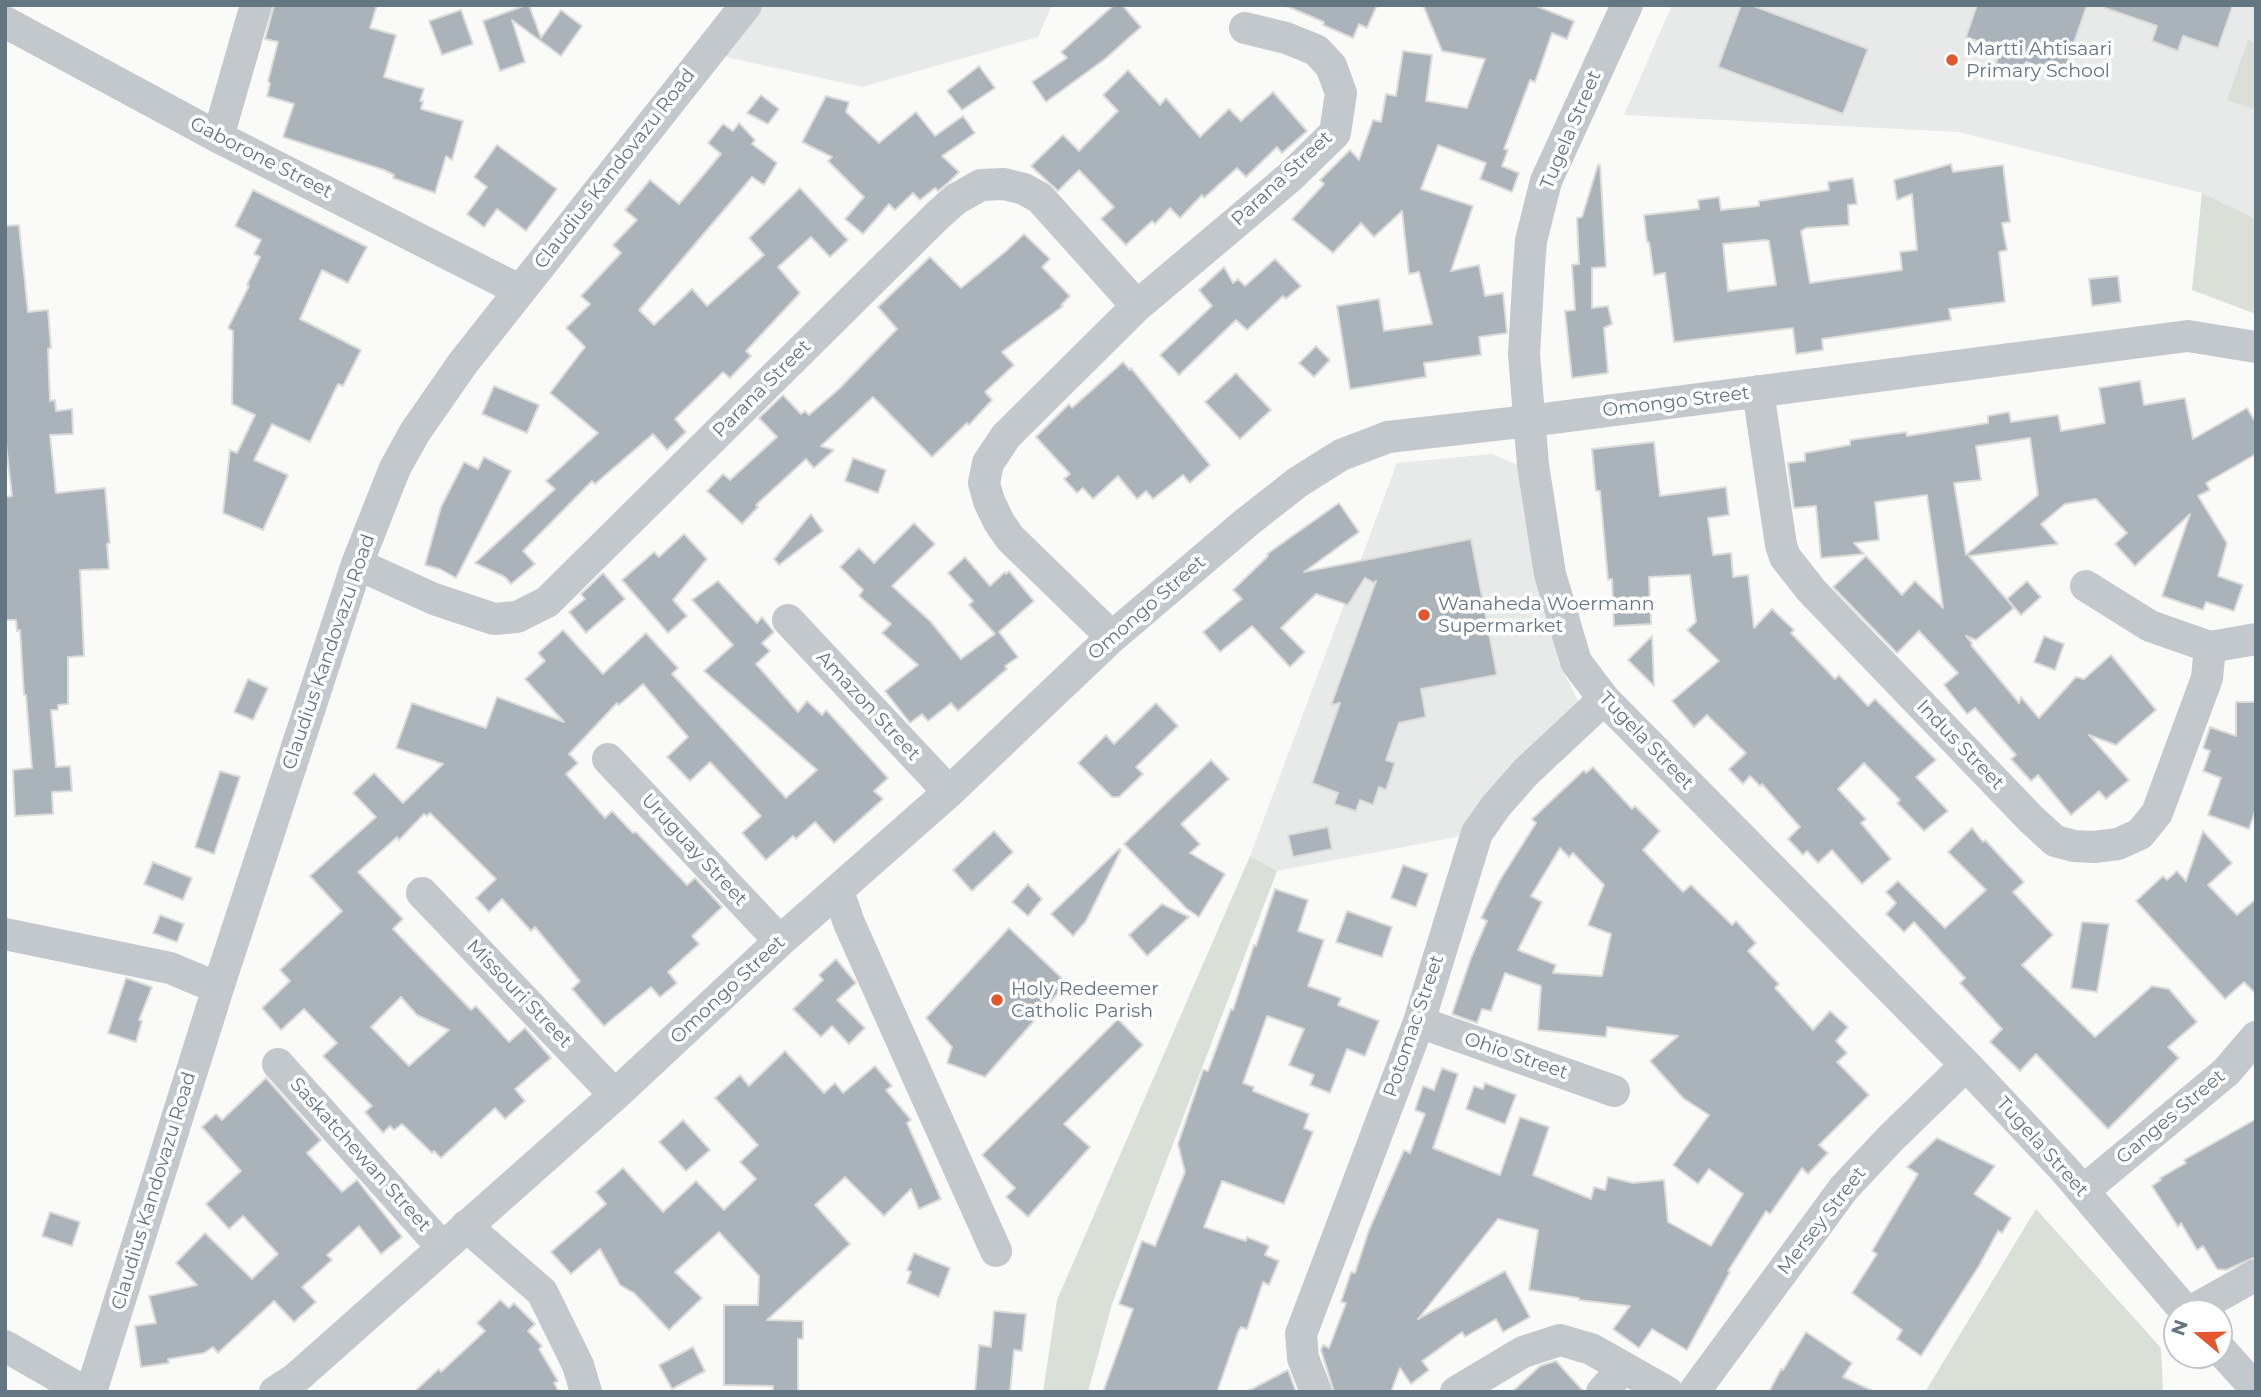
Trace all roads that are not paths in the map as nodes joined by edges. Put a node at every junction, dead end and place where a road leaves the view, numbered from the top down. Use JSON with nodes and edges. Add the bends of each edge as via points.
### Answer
{"nodes":[{"id":1,"x":256,"y":5,"type":"edge"},
{"id":2,"x":746,"y":5,"type":"edge"},
{"id":3,"x":1627,"y":5,"type":"edge"},
{"id":4,"x":5,"y":22,"type":"edge"},
{"id":5,"x":1245,"y":29,"type":"dead end"},
{"id":6,"x":218,"y":137,"type":"junction"},
{"id":7,"x":519,"y":290,"type":"junction"},
{"id":8,"x":1137,"y":306,"type":"junction"},
{"id":9,"x":2256,"y":347,"type":"edge"},
{"id":10,"x":1758,"y":391,"type":"junction"},
{"id":11,"x":1529,"y":421,"type":"junction"},
{"id":12,"x":357,"y":564,"type":"junction"},
{"id":13,"x":2087,"y":586,"type":"dead end"},
{"id":14,"x":788,"y":620,"type":"dead end"},
{"id":15,"x":1112,"y":637,"type":"junction"},
{"id":16,"x":2256,"y":639,"type":"edge"},
{"id":17,"x":2210,"y":647,"type":"junction"},
{"id":18,"x":1604,"y":699,"type":"junction"},
{"id":19,"x":608,"y":759,"type":"dead end"},
{"id":20,"x":949,"y":792,"type":"junction"},
{"id":21,"x":838,"y":891,"type":"junction"},
{"id":22,"x":422,"y":893,"type":"dead end"},
{"id":23,"x":5,"y":934,"type":"edge"},
{"id":24,"x":780,"y":941,"type":"junction"},
{"id":25,"x":218,"y":988,"type":"junction"},
{"id":26,"x":1419,"y":1022,"type":"junction"},
{"id":27,"x":2256,"y":1037,"type":"edge"},
{"id":28,"x":278,"y":1064,"type":"dead end"},
{"id":29,"x":1966,"y":1065,"type":"junction"},
{"id":30,"x":1614,"y":1091,"type":"dead end"},
{"id":31,"x":615,"y":1095,"type":"junction"},
{"id":32,"x":2082,"y":1191,"type":"junction"},
{"id":33,"x":466,"y":1226,"type":"junction"},
{"id":34,"x":442,"y":1247,"type":"junction"},
{"id":35,"x":996,"y":1251,"type":"dead end"},
{"id":36,"x":2256,"y":1275,"type":"edge"},
{"id":37,"x":2176,"y":1299,"type":"edge"},
{"id":38,"x":2213,"y":1299,"type":"edge"},
{"id":39,"x":5,"y":1346,"type":"edge"},
{"id":40,"x":2233,"y":1364,"type":"edge"},
{"id":41,"x":1623,"y":1368,"type":"junction"},
{"id":42,"x":2256,"y":1389,"type":"edge"},
{"id":43,"x":85,"y":1392,"type":"edge"},
{"id":44,"x":91,"y":1392,"type":"edge"},
{"id":45,"x":275,"y":1392,"type":"edge"},
{"id":46,"x":586,"y":1392,"type":"edge"},
{"id":47,"x":1316,"y":1392,"type":"edge"},
{"id":48,"x":1455,"y":1392,"type":"edge"},
{"id":49,"x":1602,"y":1392,"type":"edge"},
{"id":50,"x":1667,"y":1392,"type":"edge"},
{"id":51,"x":1694,"y":1392,"type":"edge"}],
"edges":[{"from":1,"to":6,"type":"street"},
{"from":2,"to":7,"type":"street","name":"Claudius Kandovazu Road"},
{"from":3,"to":11,"type":"street","name":"Tugela Street","via":[[1546,181],[1531,241],[1524,354]]},
{"from":4,"to":6,"type":"street","name":"Gaborone Street"},
{"from":5,"to":8,"type":"street","name":"Parana Street","via":[[1316,50],[1331,66],[1341,93],[1335,133],[1290,177]]},
{"from":6,"to":7,"type":"street","name":"Gaborone Street"},
{"from":7,"to":12,"type":"street","name":"Claudius Kandovazu Road","via":[[415,432],[395,468]]},
{"from":8,"to":12,"type":"street","name":"Parana Street","via":[[1040,198],[1004,184],[981,185],[938,215],[547,602],[517,617],[494,620]]},
{"from":8,"to":15,"type":"street","name":"Parana Street","via":[[1006,436],[988,463],[984,483],[1010,538]]},
{"from":9,"to":10,"type":"street","name":"Omongo Street","via":[[2188,336]]},
{"from":10,"to":11,"type":"street","name":"Omongo Street"},
{"from":10,"to":17,"type":"street","name":"Indus Street","via":[[1785,557],[1811,590],[2055,841],[2094,847],[2118,844],[2140,834],[2157,813],[2207,678]]},
{"from":11,"to":15,"type":"street","name":"Omongo Street","via":[[1388,437],[1342,455],[1247,522]]},
{"from":11,"to":18,"type":"street","name":"Tugela Street","via":[[1556,598],[1576,662]]},
{"from":12,"to":25,"type":"street","name":"Claudius Kandovazu Road"},
{"from":13,"to":17,"type":"street","via":[[2150,626]]},
{"from":14,"to":20,"type":"street","name":"Amazon Street"},
{"from":15,"to":20,"type":"street","name":"Omongo Street"},
{"from":16,"to":17,"type":"street"},
{"from":18,"to":26,"type":"street","name":"Potomac Street","via":[[1526,772],[1477,834]]},
{"from":18,"to":29,"type":"street","name":"Tugela Street"},
{"from":19,"to":24,"type":"street","name":"Uruguay Street"},
{"from":20,"to":21,"type":"street","name":"Omongo Street"},
{"from":21,"to":24,"type":"street","name":"Omongo Street"},
{"from":21,"to":35,"type":"street"},
{"from":22,"to":31,"type":"street","name":"Missouri Street"},
{"from":23,"to":25,"type":"street","via":[[170,968]]},
{"from":24,"to":31,"type":"street","name":"Omongo Street"},
{"from":25,"to":44,"type":"street","name":"Claudius Kandovazu Road"},
{"from":26,"to":30,"type":"street","name":"Ohio Street"},
{"from":26,"to":47,"type":"street","name":"Potomac Street","via":[[1301,1334],[1303,1358]]},
{"from":27,"to":32,"type":"street","name":"Ganges Street","via":[[2226,1072]]},
{"from":28,"to":34,"type":"street","name":"Saskatchewan Street"},
{"from":29,"to":32,"type":"street","name":"Tugela Street"},
{"from":29,"to":51,"type":"street","name":"Mersey Street","via":[[1844,1188]]},
{"from":31,"to":33,"type":"street","name":"Omongo Street"},
{"from":32,"to":37,"type":"street","name":"Tugela Street"},
{"from":33,"to":34,"type":"street","name":"Omongo Street"},
{"from":33,"to":46,"type":"street","via":[[542,1292],[578,1364]]},
{"from":34,"to":45,"type":"street","name":"Omongo Street"},
{"from":36,"to":38,"type":"street"},
{"from":39,"to":43,"type":"street"},
{"from":40,"to":42,"type":"street"},
{"from":41,"to":48,"type":"street","via":[[1591,1349],[1560,1340],[1523,1352]]},
{"from":41,"to":49,"type":"street"},
{"from":41,"to":50,"type":"street"}]}
